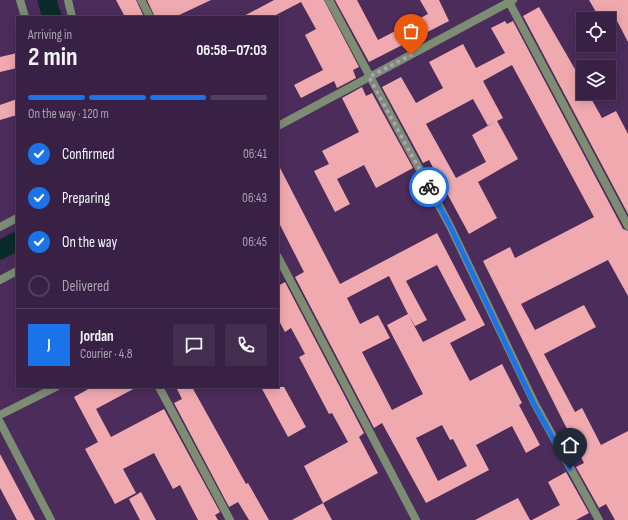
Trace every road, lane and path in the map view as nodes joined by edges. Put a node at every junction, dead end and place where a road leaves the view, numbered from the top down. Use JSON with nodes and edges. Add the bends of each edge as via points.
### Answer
{"nodes":[{"id":1,"x":20,"y":0,"type":"edge"},
{"id":2,"x":68,"y":0,"type":"edge"},
{"id":3,"x":141,"y":0,"type":"edge"},
{"id":4,"x":329,"y":0,"type":"edge"},
{"id":5,"x":510,"y":1,"type":"edge"},
{"id":6,"x":25,"y":16,"type":"edge"},
{"id":7,"x":72,"y":16,"type":"edge"},
{"id":8,"x":149,"y":16,"type":"edge"},
{"id":9,"x":369,"y":77,"type":"junction"},
{"id":10,"x":279,"y":125,"type":"edge"},
{"id":11,"x":16,"y":219,"type":"edge"},
{"id":12,"x":628,"y":226,"type":"edge"},
{"id":13,"x":0,"y":227,"type":"edge"},
{"id":14,"x":279,"y":262,"type":"edge"},
{"id":15,"x":16,"y":271,"type":"edge"},
{"id":16,"x":0,"y":280,"type":"edge"},
{"id":17,"x":54,"y":388,"type":"edge"},
{"id":18,"x":160,"y":388,"type":"edge"},
{"id":19,"x":0,"y":415,"type":"edge"},
{"id":20,"x":0,"y":422,"type":"edge"},
{"id":21,"x":51,"y":520,"type":"edge"},
{"id":22,"x":230,"y":520,"type":"edge"},
{"id":23,"x":416,"y":520,"type":"edge"},
{"id":24,"x":599,"y":520,"type":"edge"}],
"edges":[{"from":1,"to":6,"type":"street"},
{"from":2,"to":7,"type":"street"},
{"from":3,"to":8,"type":"street"},
{"from":4,"to":9,"type":"street"},
{"from":5,"to":9,"type":"street"},
{"from":5,"to":12,"type":"street"},
{"from":9,"to":10,"type":"street"},
{"from":9,"to":24,"type":"street","via":[[450,226],[534,404]]},
{"from":11,"to":13,"type":"street"},
{"from":14,"to":23,"type":"street"},
{"from":15,"to":16,"type":"street"},
{"from":17,"to":19,"type":"street"},
{"from":18,"to":22,"type":"street"},
{"from":20,"to":21,"type":"street"}]}
